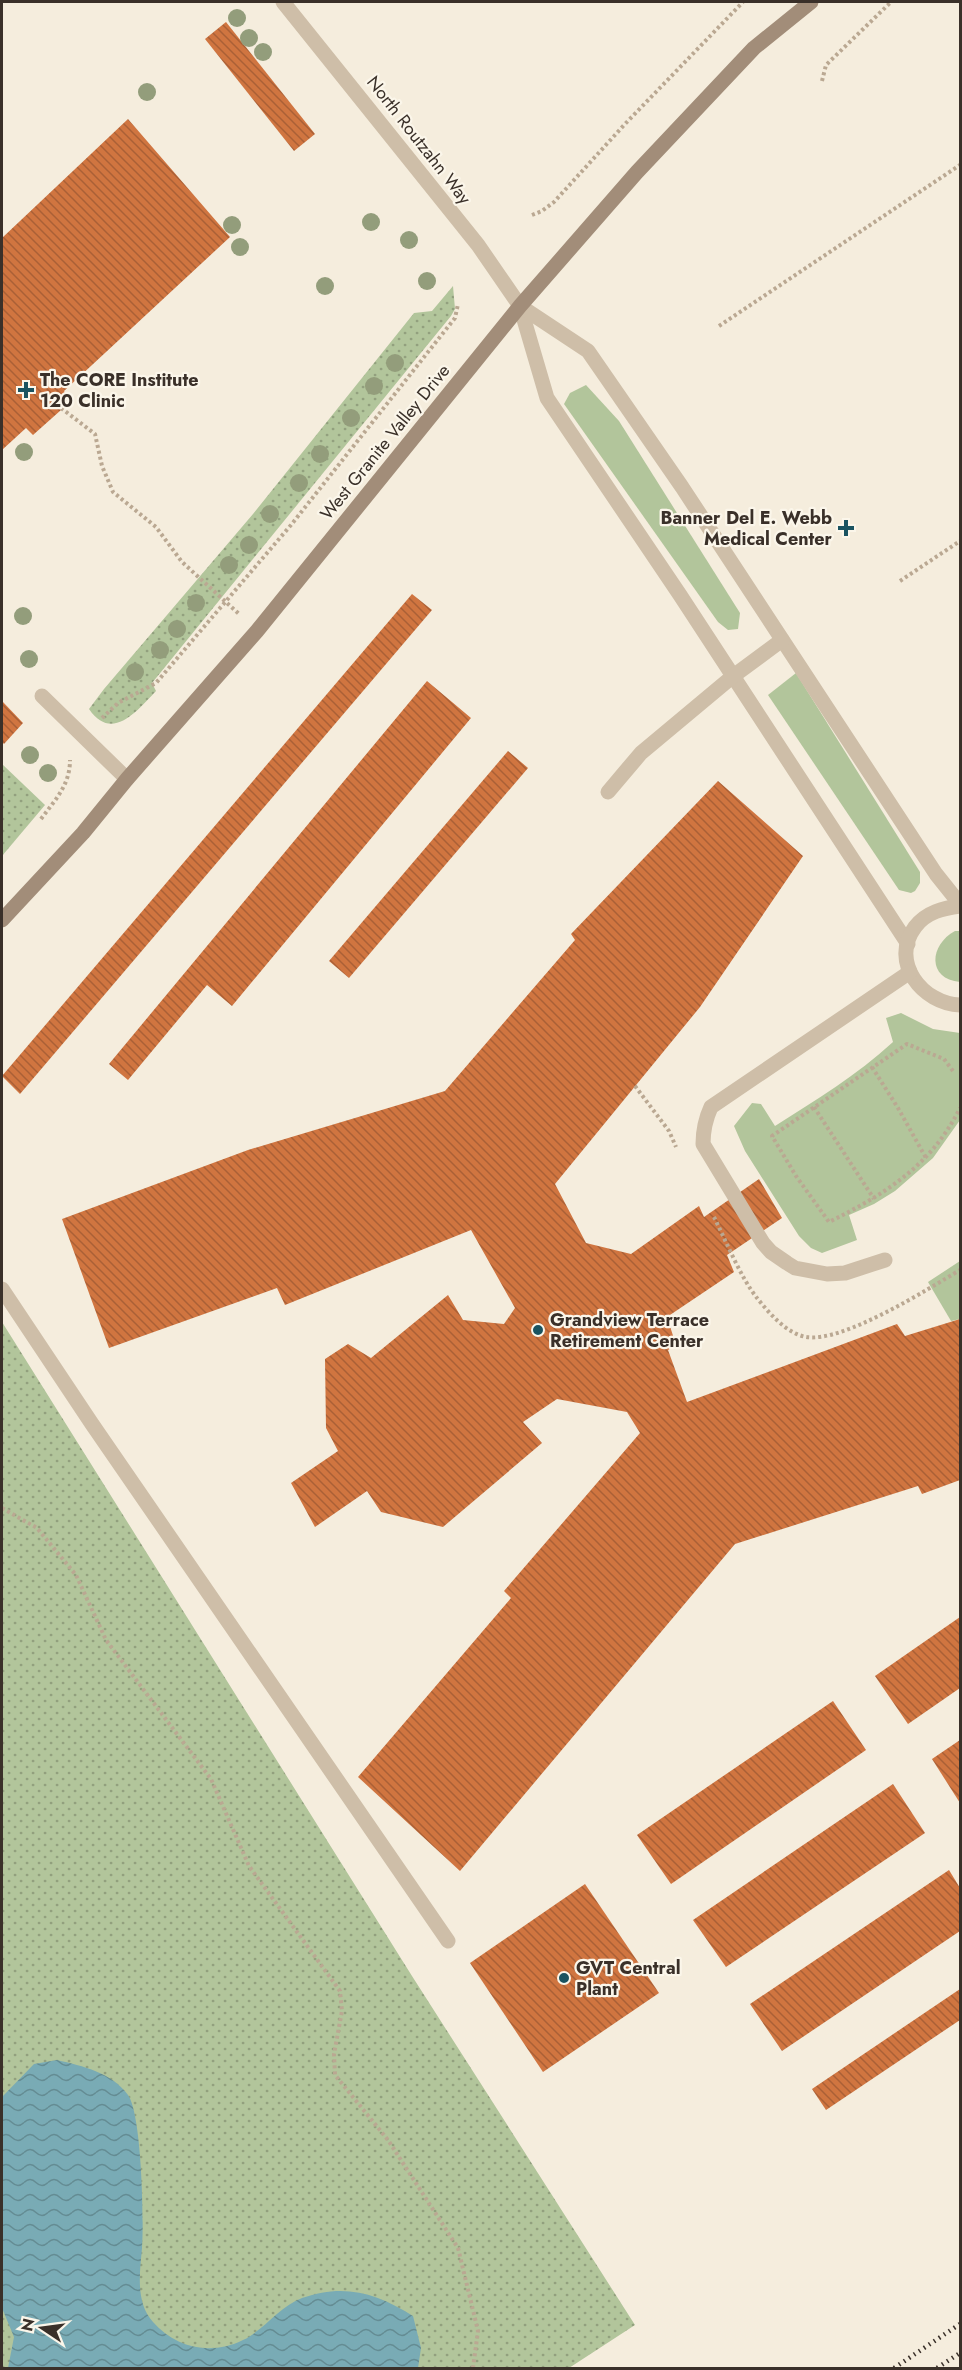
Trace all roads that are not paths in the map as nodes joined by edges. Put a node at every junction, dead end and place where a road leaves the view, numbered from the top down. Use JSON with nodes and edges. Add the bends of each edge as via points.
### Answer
{"nodes":[{"id":1,"x":283,"y":2,"type":"edge"},
{"id":2,"x":811,"y":2,"type":"edge"},
{"id":3,"x":520,"y":306,"type":"junction"},
{"id":4,"x":782,"y":640,"type":"junction"},
{"id":5,"x":732,"y":677,"type":"junction"},
{"id":6,"x":42,"y":696,"type":"dead end"},
{"id":7,"x":127,"y":779,"type":"junction"},
{"id":8,"x":608,"y":792,"type":"dead end"},
{"id":9,"x":960,"y":905,"type":"edge"},
{"id":10,"x":2,"y":920,"type":"edge"},
{"id":11,"x":908,"y":944,"type":"junction"},
{"id":12,"x":910,"y":972,"type":"junction"},
{"id":13,"x":960,"y":1005,"type":"edge"},
{"id":14,"x":885,"y":1260,"type":"dead end"},
{"id":15,"x":2,"y":1289,"type":"edge"},
{"id":16,"x":448,"y":1941,"type":"dead end"}],
"edges":[{"from":1,"to":3,"type":"lane","name":"North Routzahn Way","via":[[471,237]]},
{"from":2,"to":3,"type":"street","name":"West Granite Valley Drive","via":[[754,48],[637,172]]},
{"from":3,"to":4,"type":"lane","via":[[588,351]]},
{"from":3,"to":5,"type":"lane","via":[[547,398]]},
{"from":3,"to":7,"type":"street","name":"West Granite Valley Drive","via":[[257,631]]},
{"from":4,"to":5,"type":"lane"},
{"from":4,"to":9,"type":"lane"},
{"from":5,"to":8,"type":"lane","via":[[641,753]]},
{"from":5,"to":11,"type":"lane"},
{"from":6,"to":7,"type":"lane"},
{"from":7,"to":10,"type":"street","name":"West Granite Valley Drive"},
{"from":9,"to":11,"type":"lane","via":[[925,918],[915,926]]},
{"from":11,"to":12,"type":"lane"},
{"from":12,"to":13,"type":"lane","via":[[931,997]]},
{"from":12,"to":14,"type":"lane","via":[[711,1107],[703,1133],[704,1144],[771,1252],[795,1268],[827,1274],[845,1273]]},
{"from":15,"to":16,"type":"lane"}]}
